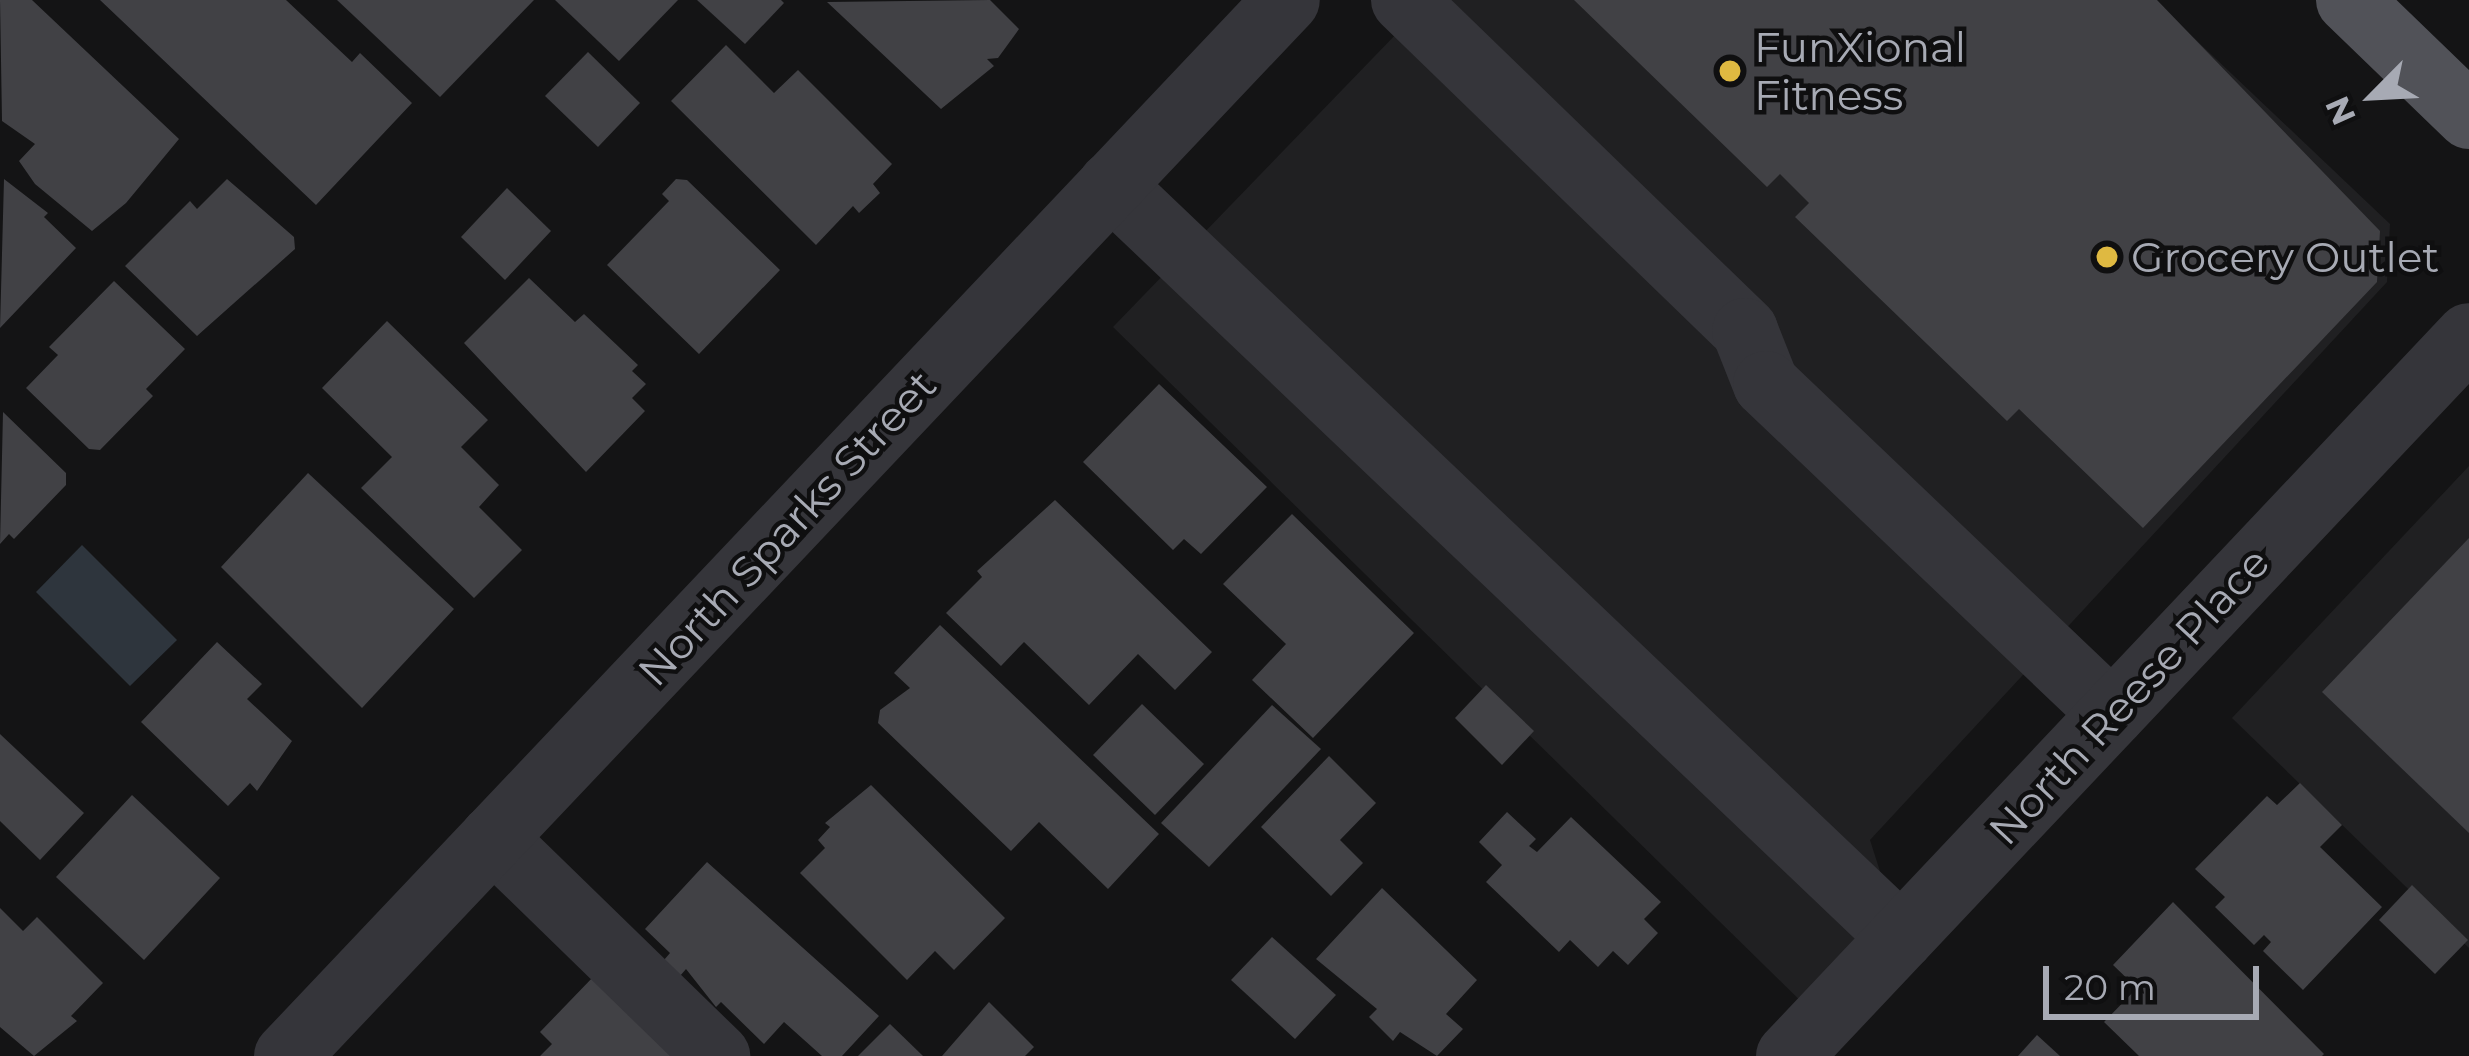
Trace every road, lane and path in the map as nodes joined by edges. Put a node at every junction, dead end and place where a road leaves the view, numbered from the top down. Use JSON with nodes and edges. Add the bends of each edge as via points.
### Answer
{"nodes":[{"id":1,"x":1287,"y":0,"type":"edge"},
{"id":2,"x":1404,"y":0,"type":"edge"},
{"id":3,"x":2350,"y":0,"type":"edge"},
{"id":4,"x":2469,"y":116,"type":"edge"},
{"id":5,"x":1111,"y":185,"type":"junction"},
{"id":6,"x":2469,"y":337,"type":"edge"},
{"id":7,"x":2112,"y":714,"type":"junction"},
{"id":8,"x":493,"y":838,"type":"junction"},
{"id":9,"x":1901,"y":938,"type":"junction"},
{"id":10,"x":286,"y":1056,"type":"edge"},
{"id":11,"x":717,"y":1056,"type":"edge"},
{"id":12,"x":1789,"y":1056,"type":"edge"}],
"edges":[{"from":1,"to":5,"type":"street","name":"North Sparks Street"},
{"from":2,"to":7,"type":"street","via":[[1710,294],[1744,331],[1766,383]]},
{"from":3,"to":4,"type":"main road"},
{"from":5,"to":8,"type":"street","name":"North Sparks Street"},
{"from":5,"to":9,"type":"street"},
{"from":6,"to":7,"type":"street","name":"North Reese Place"},
{"from":7,"to":9,"type":"street","name":"North Reese Place"},
{"from":8,"to":10,"type":"street","name":"North Sparks Street"},
{"from":8,"to":11,"type":"street"},
{"from":9,"to":12,"type":"street","name":"North Reese Place"}]}
